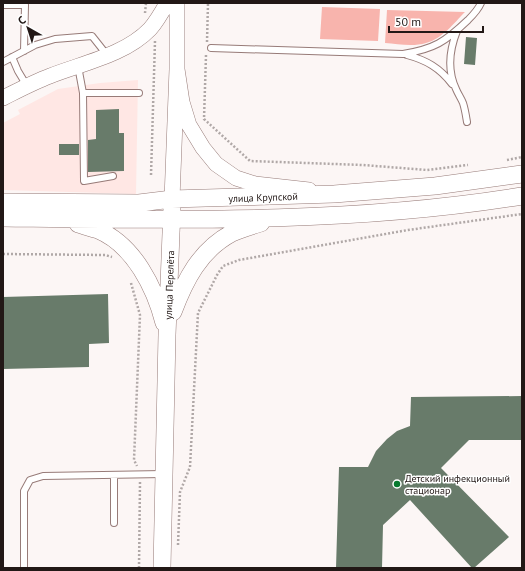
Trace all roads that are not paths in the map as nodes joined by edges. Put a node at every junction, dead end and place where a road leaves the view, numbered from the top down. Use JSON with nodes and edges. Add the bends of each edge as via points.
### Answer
{"nodes":[{"id":1,"x":167,"y":3,"type":"edge"},
{"id":2,"x":177,"y":3,"type":"edge"},
{"id":3,"x":481,"y":3,"type":"edge"},
{"id":4,"x":3,"y":5,"type":"edge"},
{"id":5,"x":457,"y":31,"type":"junction"},
{"id":6,"x":211,"y":48,"type":"dead end"},
{"id":7,"x":24,"y":51,"type":"junction"},
{"id":8,"x":403,"y":54,"type":"junction"},
{"id":9,"x":107,"y":56,"type":"junction"},
{"id":10,"x":12,"y":57,"type":"junction"},
{"id":11,"x":3,"y":62,"type":"edge"},
{"id":12,"x":78,"y":66,"type":"junction"},
{"id":13,"x":177,"y":69,"type":"junction"},
{"id":14,"x":27,"y":86,"type":"junction"},
{"id":15,"x":455,"y":88,"type":"junction"},
{"id":16,"x":83,"y":93,"type":"junction"},
{"id":17,"x":139,"y":93,"type":"dead end"},
{"id":18,"x":3,"y":98,"type":"edge"},
{"id":19,"x":467,"y":122,"type":"dead end"},
{"id":20,"x":522,"y":174,"type":"edge"},
{"id":21,"x":113,"y":176,"type":"dead end"},
{"id":22,"x":334,"y":194,"type":"junction"},
{"id":23,"x":522,"y":196,"type":"edge"},
{"id":24,"x":172,"y":199,"type":"junction"},
{"id":25,"x":3,"y":202,"type":"edge"},
{"id":26,"x":3,"y":218,"type":"edge"},
{"id":27,"x":60,"y":218,"type":"junction"},
{"id":28,"x":274,"y":218,"type":"junction"},
{"id":29,"x":171,"y":219,"type":"junction"},
{"id":30,"x":167,"y":335,"type":"junction"},
{"id":31,"x":163,"y":474,"type":"junction"},
{"id":32,"x":114,"y":475,"type":"junction"},
{"id":33,"x":114,"y":523,"type":"dead end"},
{"id":34,"x":24,"y":568,"type":"edge"},
{"id":35,"x":162,"y":568,"type":"edge"}],
"edges":[{"from":1,"to":9,"type":"street","via":[[150,29],[129,45]]},
{"from":2,"to":13,"type":"street","name":"улица Перелёта"},
{"from":3,"to":5,"type":"lane"},
{"from":4,"to":7,"type":"lane","via":[[26,5]]},
{"from":5,"to":8,"type":"lane","via":[[435,46]]},
{"from":5,"to":15,"type":"lane","via":[[450,60]]},
{"from":6,"to":8,"type":"lane"},
{"from":7,"to":9,"type":"lane","via":[[55,39],[92,36]]},
{"from":7,"to":10,"type":"lane"},
{"from":8,"to":15,"type":"lane","via":[[433,65],[446,75]]},
{"from":9,"to":12,"type":"street"},
{"from":10,"to":11,"type":"lane"},
{"from":10,"to":14,"type":"lane"},
{"from":12,"to":14,"type":"street"},
{"from":12,"to":16,"type":"lane"},
{"from":13,"to":22,"type":"street","via":[[189,126],[216,164],[236,178],[255,184]]},
{"from":13,"to":24,"type":"street","name":"улица Перелёта"},
{"from":14,"to":18,"type":"street"},
{"from":15,"to":19,"type":"lane","via":[[463,104]]},
{"from":16,"to":17,"type":"lane"},
{"from":16,"to":21,"type":"lane","via":[[84,181]]},
{"from":20,"to":22,"type":"main road","name":"улица Крупской","via":[[435,186]]},
{"from":22,"to":24,"type":"main road","name":"улица Крупской"},
{"from":23,"to":28,"type":"main road","name":"улица Крупской","via":[[417,209]]},
{"from":24,"to":25,"type":"main road","name":"улица Крупской","via":[[139,202]]},
{"from":24,"to":29,"type":"main road","name":"улица Перелёта"},
{"from":26,"to":27,"type":"main road","name":"улица Крупской"},
{"from":27,"to":29,"type":"main road","name":"улица Крупской"},
{"from":27,"to":30,"type":"main road","via":[[99,230],[128,251],[152,291]]},
{"from":28,"to":29,"type":"main road","name":"улица Крупской"},
{"from":28,"to":30,"type":"main road","via":[[232,233],[208,250],[182,289]]},
{"from":29,"to":30,"type":"main road","name":"улица Перелёта"},
{"from":30,"to":31,"type":"main road","name":"улица Перелёта"},
{"from":31,"to":32,"type":"lane"},
{"from":31,"to":35,"type":"main road","name":"улица Перелёта"},
{"from":32,"to":33,"type":"lane"},
{"from":32,"to":34,"type":"lane","via":[[42,476],[30,480],[24,491]]}]}
